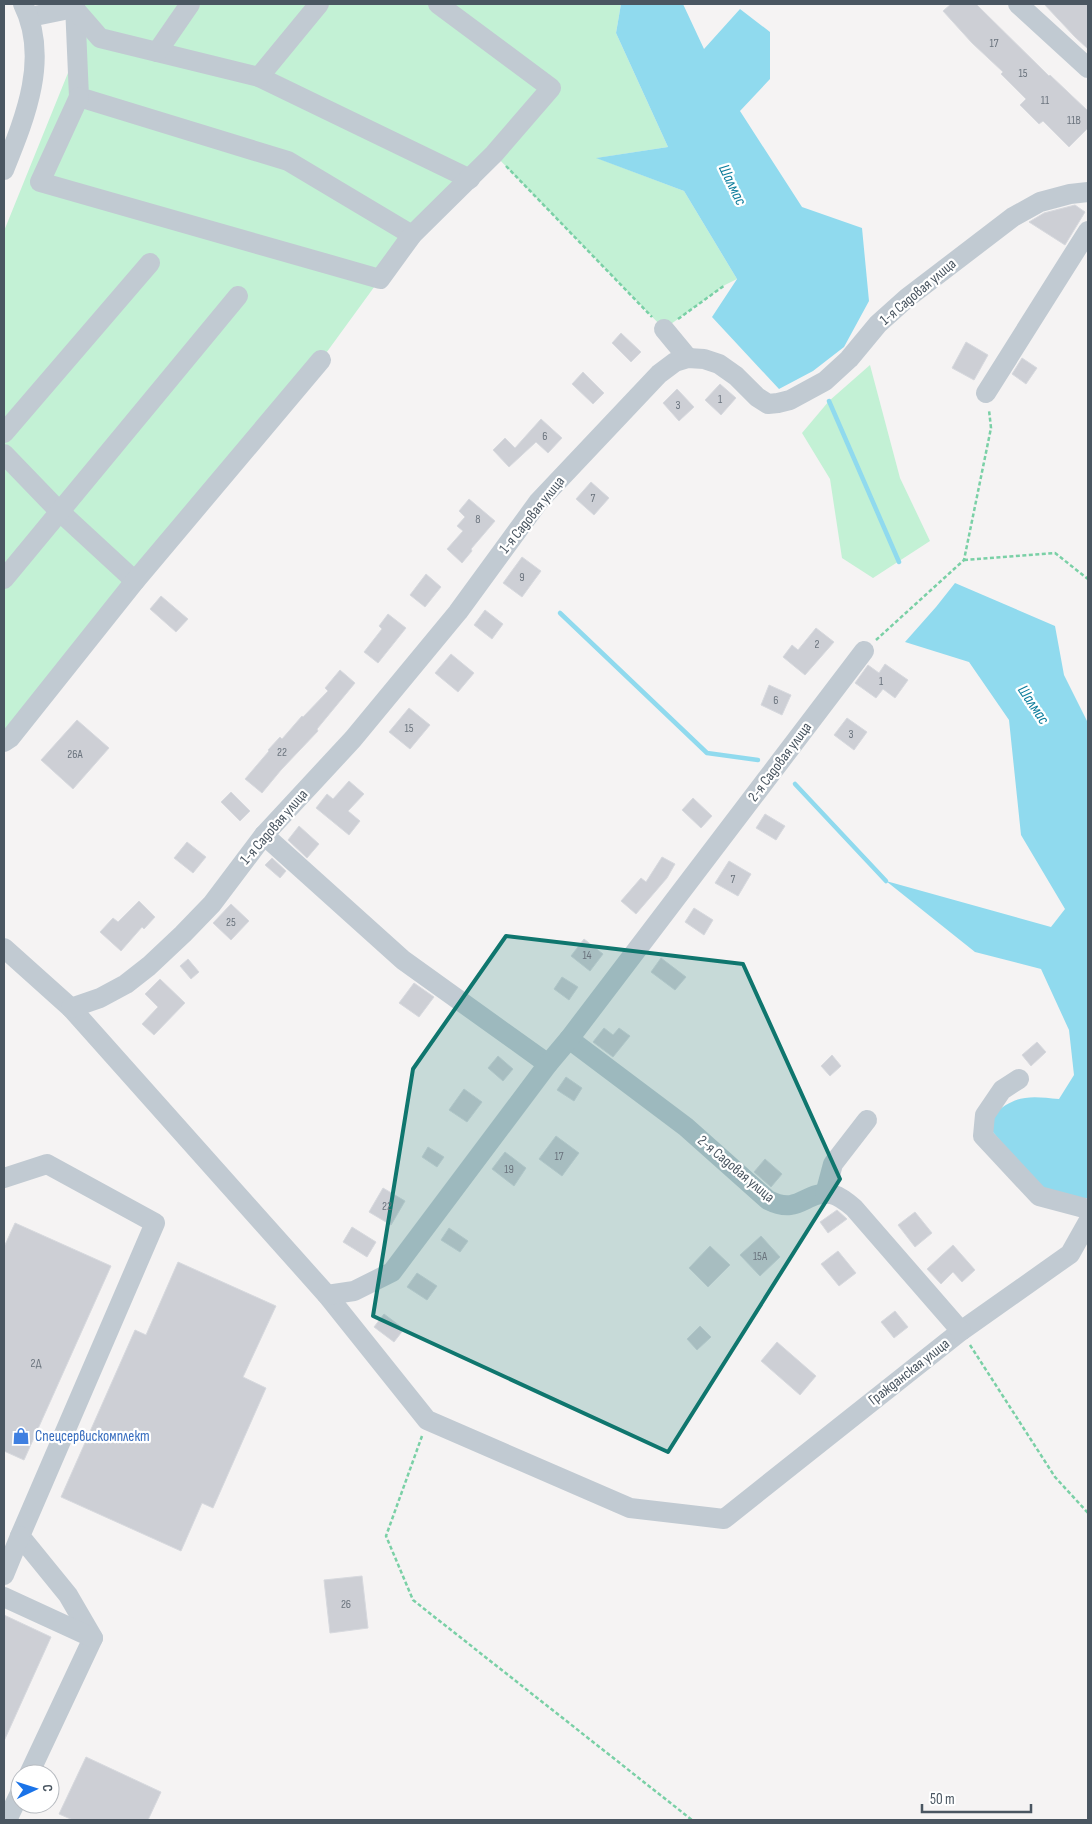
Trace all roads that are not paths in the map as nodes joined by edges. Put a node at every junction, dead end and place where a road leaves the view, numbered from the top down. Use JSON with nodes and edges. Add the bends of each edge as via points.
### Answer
{"nodes":[{"id":1,"x":190,"y":4,"type":"edge"},
{"id":2,"x":319,"y":4,"type":"edge"},
{"id":3,"x":438,"y":4,"type":"edge"},
{"id":4,"x":1018,"y":4,"type":"edge"},
{"id":5,"x":75,"y":6,"type":"edge"},
{"id":6,"x":26,"y":10,"type":"edge"},
{"id":7,"x":157,"y":52,"type":"junction"},
{"id":8,"x":1088,"y":68,"type":"edge"},
{"id":9,"x":259,"y":77,"type":"junction"},
{"id":10,"x":79,"y":97,"type":"junction"},
{"id":11,"x":4,"y":170,"type":"edge"},
{"id":12,"x":470,"y":178,"type":"junction"},
{"id":13,"x":1088,"y":192,"type":"edge"},
{"id":14,"x":1088,"y":230,"type":"edge"},
{"id":15,"x":412,"y":235,"type":"junction"},
{"id":16,"x":150,"y":262,"type":"dead end"},
{"id":17,"x":238,"y":296,"type":"dead end"},
{"id":18,"x":664,"y":329,"type":"road end"},
{"id":19,"x":688,"y":358,"type":"junction"},
{"id":20,"x":321,"y":360,"type":"dead end"},
{"id":21,"x":986,"y":393,"type":"road end"},
{"id":22,"x":4,"y":433,"type":"edge"},
{"id":23,"x":4,"y":454,"type":"edge"},
{"id":24,"x":59,"y":511,"type":"junction"},
{"id":25,"x":4,"y":579,"type":"edge"},
{"id":26,"x":135,"y":581,"type":"junction"},
{"id":27,"x":864,"y":651,"type":"road end"},
{"id":28,"x":4,"y":742,"type":"edge"},
{"id":29,"x":264,"y":835,"type":"junction"},
{"id":30,"x":4,"y":948,"type":"edge"},
{"id":31,"x":71,"y":1008,"type":"junction"},
{"id":32,"x":569,"y":1039,"type":"junction"},
{"id":33,"x":548,"y":1064,"type":"junction"},
{"id":34,"x":1019,"y":1079,"type":"dead end"},
{"id":35,"x":867,"y":1120,"type":"dead end"},
{"id":36,"x":4,"y":1178,"type":"edge"},
{"id":37,"x":825,"y":1194,"type":"junction"},
{"id":38,"x":1088,"y":1209,"type":"edge"},
{"id":39,"x":1088,"y":1222,"type":"edge"},
{"id":40,"x":327,"y":1295,"type":"junction"},
{"id":41,"x":961,"y":1331,"type":"junction"},
{"id":42,"x":20,"y":1536,"type":"junction"},
{"id":43,"x":4,"y":1575,"type":"edge"},
{"id":44,"x":4,"y":1597,"type":"edge"},
{"id":45,"x":93,"y":1638,"type":"junction"},
{"id":46,"x":34,"y":1764,"type":"edge"}],
"edges":[{"from":1,"to":7,"type":"street"},
{"from":2,"to":9,"type":"street"},
{"from":3,"to":12,"type":"street","via":[[551,88]]},
{"from":4,"to":8,"type":"street"},
{"from":5,"to":6,"type":"street"},
{"from":5,"to":7,"type":"street","via":[[100,38]]},
{"from":5,"to":10,"type":"street"},
{"from":6,"to":11,"type":"street","via":[[35,40],[35,72],[21,128]]},
{"from":7,"to":9,"type":"street"},
{"from":9,"to":12,"type":"street"},
{"from":10,"to":15,"type":"street","via":[[288,161]]},
{"from":10,"to":15,"type":"street","via":[[40,182],[380,279]]},
{"from":12,"to":15,"type":"street"},
{"from":13,"to":19,"type":"street","name":"1-я Садовая улица","via":[[1040,202],[1013,216],[907,298],[825,381],[790,400],[768,404],[719,364],[704,358]]},
{"from":14,"to":21,"type":"street"},
{"from":16,"to":22,"type":"street"},
{"from":17,"to":24,"type":"street"},
{"from":18,"to":19,"type":"street"},
{"from":19,"to":29,"type":"street","name":"1-я Садовая улица","via":[[675,362],[660,374],[539,501],[458,612],[353,739]]},
{"from":20,"to":26,"type":"street"},
{"from":23,"to":24,"type":"street"},
{"from":24,"to":25,"type":"street"},
{"from":24,"to":26,"type":"street"},
{"from":26,"to":28,"type":"street"},
{"from":27,"to":32,"type":"street","name":"2-я Садовая улица"},
{"from":29,"to":31,"type":"street","name":"1-я Садовая улица","via":[[212,904],[149,966],[126,984]]},
{"from":29,"to":33,"type":"street","via":[[403,960]]},
{"from":30,"to":31,"type":"street"},
{"from":31,"to":40,"type":"street"},
{"from":32,"to":33,"type":"street","name":"2-я Садовая улица"},
{"from":32,"to":37,"type":"street","name":"2-я Садовая улица","via":[[686,1127],[768,1200],[779,1206],[790,1206]]},
{"from":33,"to":40,"type":"street","name":"2-я Садовая улица","via":[[392,1272],[354,1291]]},
{"from":34,"to":38,"type":"street","via":[[1002,1090],[985,1115],[983,1136],[1040,1196]]},
{"from":35,"to":37,"type":"street","via":[[833,1164]]},
{"from":36,"to":42,"type":"street","via":[[47,1164],[155,1224]]},
{"from":37,"to":41,"type":"street","via":[[840,1198],[854,1208]]},
{"from":39,"to":41,"type":"street","name":"Гражданская улица","via":[[1070,1254]]},
{"from":40,"to":41,"type":"street","name":"Гражданская улица","via":[[427,1420],[630,1508],[724,1519]]},
{"from":42,"to":43,"type":"street"},
{"from":42,"to":45,"type":"street","via":[[68,1595]]},
{"from":44,"to":45,"type":"street"},
{"from":45,"to":46,"type":"street"}]}
